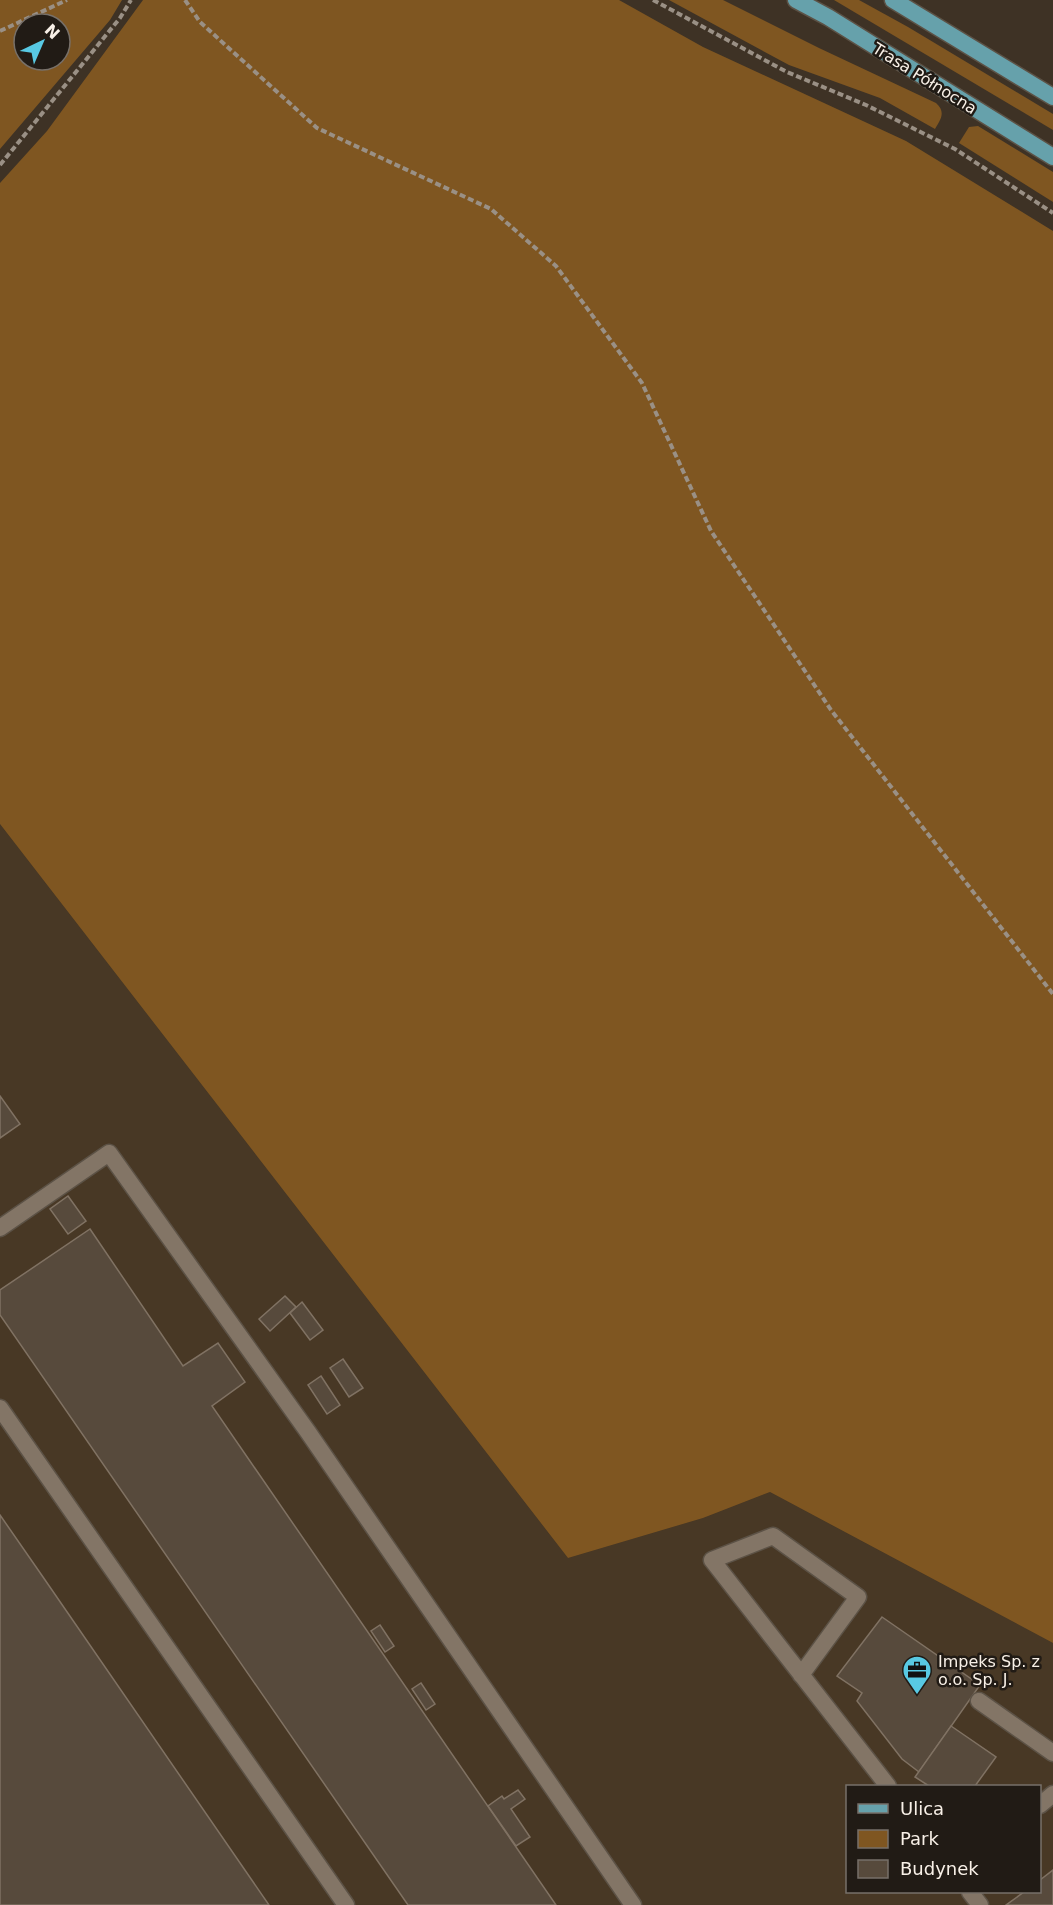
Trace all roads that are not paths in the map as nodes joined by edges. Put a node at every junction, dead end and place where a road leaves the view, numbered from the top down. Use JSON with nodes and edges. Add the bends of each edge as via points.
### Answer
{"nodes":[{"id":1,"x":796,"y":0,"type":"edge"},
{"id":2,"x":893,"y":0,"type":"edge"},
{"id":3,"x":1053,"y":97,"type":"edge"},
{"id":4,"x":1053,"y":157,"type":"edge"},
{"id":5,"x":0,"y":1228,"type":"edge"},
{"id":6,"x":0,"y":1408,"type":"edge"},
{"id":7,"x":801,"y":1675,"type":"junction"},
{"id":8,"x":979,"y":1701,"type":"dead end"},
{"id":9,"x":1053,"y":1753,"type":"edge"},
{"id":10,"x":887,"y":1785,"type":"edge"},
{"id":11,"x":971,"y":1893,"type":"edge"},
{"id":12,"x":346,"y":1905,"type":"edge"},
{"id":13,"x":633,"y":1905,"type":"edge"},
{"id":14,"x":980,"y":1905,"type":"edge"}],
"edges":[{"from":1,"to":4,"type":"main road","name":"Trasa Północna"},
{"from":2,"to":3,"type":"main road"},
{"from":5,"to":13,"type":"lane","via":[[109,1153],[308,1432]]},
{"from":6,"to":12,"type":"lane"},
{"from":7,"to":7,"type":"lane","via":[[858,1597],[773,1536],[712,1560]]},
{"from":7,"to":10,"type":"lane"},
{"from":8,"to":9,"type":"lane"},
{"from":11,"to":14,"type":"lane"}]}
